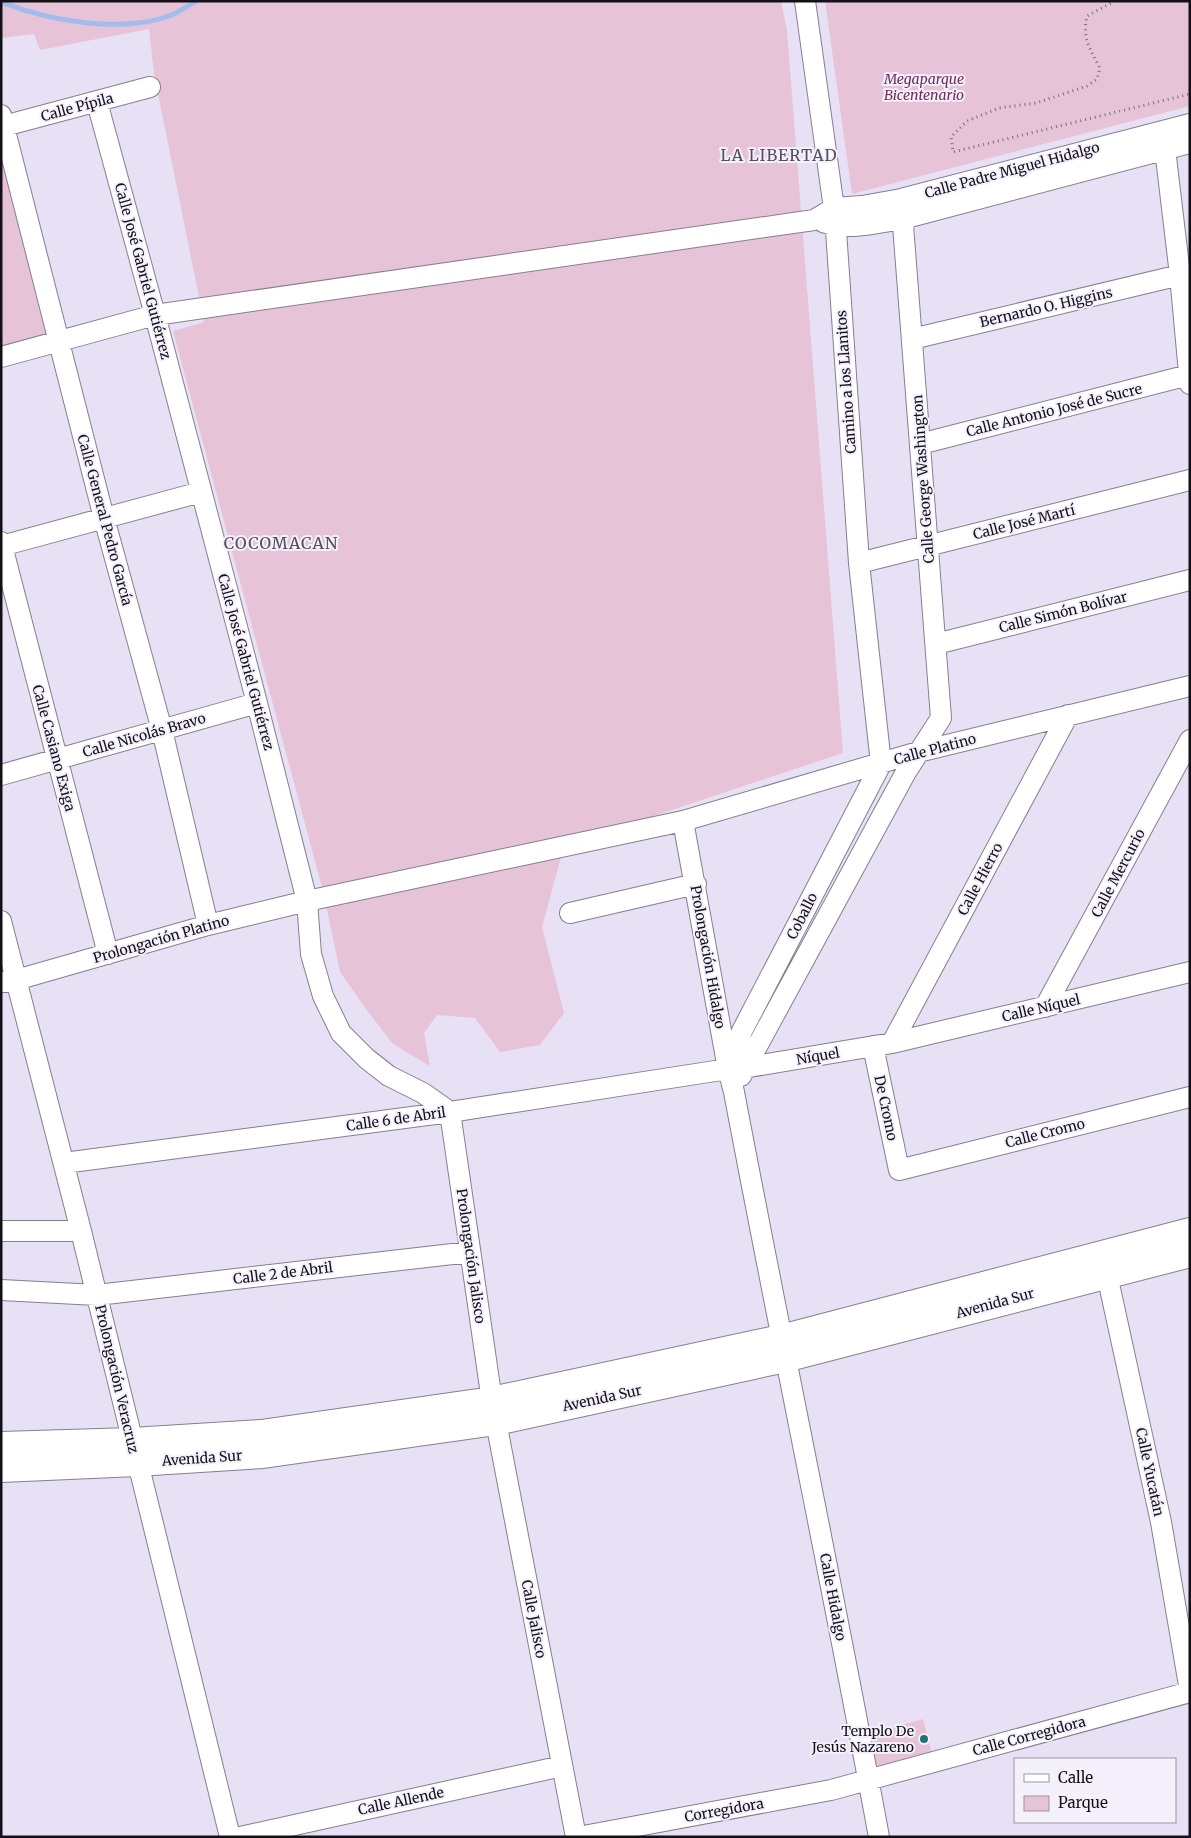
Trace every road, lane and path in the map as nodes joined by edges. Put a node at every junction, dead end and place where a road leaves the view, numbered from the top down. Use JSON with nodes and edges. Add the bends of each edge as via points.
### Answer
{"nodes":[{"id":1,"x":806,"y":1,"type":"edge"},
{"id":2,"x":1115,"y":1,"type":"edge"},
{"id":3,"x":150,"y":86,"type":"dead end"},
{"id":4,"x":1190,"y":94,"type":"edge"},
{"id":5,"x":97,"y":102,"type":"junction"},
{"id":6,"x":3,"y":121,"type":"edge"},
{"id":7,"x":1190,"y":124,"type":"edge"},
{"id":8,"x":1190,"y":143,"type":"edge"},
{"id":9,"x":1166,"y":149,"type":"junction"},
{"id":10,"x":902,"y":209,"type":"junction"},
{"id":11,"x":834,"y":217,"type":"junction"},
{"id":12,"x":1180,"y":274,"type":"junction"},
{"id":13,"x":155,"y":315,"type":"junction"},
{"id":14,"x":912,"y":339,"type":"junction"},
{"id":15,"x":58,"y":341,"type":"junction"},
{"id":16,"x":1,"y":357,"type":"edge"},
{"id":17,"x":1189,"y":379,"type":"edge"},
{"id":18,"x":920,"y":444,"type":"junction"},
{"id":19,"x":1190,"y":480,"type":"edge"},
{"id":20,"x":202,"y":492,"type":"junction"},
{"id":21,"x":104,"y":518,"type":"junction"},
{"id":22,"x":2,"y":545,"type":"edge"},
{"id":23,"x":928,"y":547,"type":"junction"},
{"id":24,"x":859,"y":563,"type":"junction"},
{"id":25,"x":1190,"y":580,"type":"edge"},
{"id":26,"x":936,"y":644,"type":"junction"},
{"id":27,"x":1190,"y":686,"type":"edge"},
{"id":28,"x":257,"y":703,"type":"junction"},
{"id":29,"x":1068,"y":716,"type":"junction"},
{"id":30,"x":162,"y":730,"type":"junction"},
{"id":31,"x":1190,"y":740,"type":"edge"},
{"id":32,"x":918,"y":752,"type":"junction"},
{"id":33,"x":57,"y":759,"type":"junction"},
{"id":34,"x":881,"y":764,"type":"junction"},
{"id":35,"x":1,"y":775,"type":"edge"},
{"id":36,"x":683,"y":821,"type":"junction"},
{"id":37,"x":696,"y":884,"type":"junction"},
{"id":38,"x":307,"y":901,"type":"junction"},
{"id":39,"x":570,"y":913,"type":"dead end"},
{"id":40,"x":1,"y":922,"type":"edge"},
{"id":41,"x":208,"y":925,"type":"junction"},
{"id":42,"x":108,"y":954,"type":"junction"},
{"id":43,"x":1190,"y":972,"type":"edge"},
{"id":44,"x":9,"y":981,"type":"edge"},
{"id":45,"x":1046,"y":1007,"type":"junction"},
{"id":46,"x":721,"y":1024,"type":"junction"},
{"id":47,"x":742,"y":1031,"type":"junction"},
{"id":48,"x":883,"y":1045,"type":"junction"},
{"id":49,"x":736,"y":1069,"type":"junction"},
{"id":50,"x":1190,"y":1097,"type":"edge"},
{"id":51,"x":450,"y":1112,"type":"junction"},
{"id":52,"x":64,"y":1163,"type":"junction"},
{"id":53,"x":899,"y":1170,"type":"joint"},
{"id":54,"x":1,"y":1231,"type":"edge"},
{"id":55,"x":81,"y":1231,"type":"junction"},
{"id":56,"x":1190,"y":1232,"type":"edge"},
{"id":57,"x":470,"y":1252,"type":"junction"},
{"id":58,"x":1190,"y":1252,"type":"edge"},
{"id":59,"x":1105,"y":1264,"type":"junction"},
{"id":60,"x":1,"y":1290,"type":"edge"},
{"id":61,"x":97,"y":1295,"type":"junction"},
{"id":62,"x":783,"y":1348,"type":"junction"},
{"id":63,"x":494,"y":1411,"type":"junction"},
{"id":64,"x":1,"y":1446,"type":"edge"},
{"id":65,"x":134,"y":1452,"type":"junction"},
{"id":66,"x":1,"y":1468,"type":"edge"},
{"id":67,"x":1190,"y":1691,"type":"edge"},
{"id":68,"x":562,"y":1766,"type":"junction"},
{"id":69,"x":868,"y":1779,"type":"junction"},
{"id":70,"x":230,"y":1837,"type":"edge"},
{"id":71,"x":240,"y":1837,"type":"edge"},
{"id":72,"x":577,"y":1837,"type":"edge"},
{"id":73,"x":879,"y":1837,"type":"edge"}],
"edges":[{"from":1,"to":11,"type":"street","name":"Camino a los Llanitos"},
{"from":2,"to":4,"type":"path","via":[[1086,16],[1084,30],[1100,68],[1098,79],[1087,86],[1036,103],[1000,108],[967,120],[951,137],[953,152]]},
{"from":3,"to":5,"type":"street","name":"Calle Pípila"},
{"from":5,"to":6,"type":"street","name":"Calle Pípila"},
{"from":5,"to":13,"type":"street","name":"Calle José Gabriel Gutiérrez"},
{"from":6,"to":15,"type":"street","name":"Calle General Pedro García"},
{"from":7,"to":10,"type":"street","name":"Calle Padre Miguel Hidalgo"},
{"from":8,"to":9,"type":"street","name":"Calle Padre Miguel Hidalgo"},
{"from":9,"to":10,"type":"street","name":"Calle Padre Miguel Hidalgo"},
{"from":9,"to":12,"type":"street"},
{"from":10,"to":11,"type":"street","name":"Calle Padre Miguel Hidalgo","via":[[866,225]]},
{"from":10,"to":14,"type":"street","name":"Calle George Washington"},
{"from":11,"to":13,"type":"street","name":"Calle Padre Miguel Hidalgo"},
{"from":11,"to":24,"type":"street","name":"Camino a los Llanitos"},
{"from":12,"to":14,"type":"street","name":"Bernardo O. Higgins"},
{"from":12,"to":17,"type":"street"},
{"from":13,"to":15,"type":"street"},
{"from":13,"to":20,"type":"street","name":"Calle José Gabriel Gutiérrez"},
{"from":14,"to":18,"type":"street","name":"Calle George Washington"},
{"from":15,"to":16,"type":"street"},
{"from":15,"to":21,"type":"street","name":"Calle General Pedro García"},
{"from":17,"to":18,"type":"street","name":"Calle Antonio José de Sucre"},
{"from":18,"to":23,"type":"street","name":"Calle George Washington"},
{"from":19,"to":23,"type":"street","name":"Calle José Martí"},
{"from":20,"to":21,"type":"street"},
{"from":20,"to":28,"type":"street","name":"Calle José Gabriel Gutiérrez"},
{"from":21,"to":22,"type":"street"},
{"from":21,"to":30,"type":"street","name":"Calle General Pedro García"},
{"from":22,"to":33,"type":"street","name":"Calle Casiano Exiga"},
{"from":23,"to":24,"type":"street","name":"Calle José Martí"},
{"from":23,"to":26,"type":"street","name":"Calle George Washington"},
{"from":24,"to":34,"type":"street","name":"Camino a los Llanitos"},
{"from":25,"to":26,"type":"street","name":"Calle Simón Bolívar"},
{"from":26,"to":32,"type":"street","name":"Calle George Washington","via":[[941,718]]},
{"from":27,"to":29,"type":"street","name":"Calle Platino"},
{"from":28,"to":30,"type":"street","name":"Calle Nicolás Bravo"},
{"from":28,"to":38,"type":"street","name":"Calle José Gabriel Gutiérrez"},
{"from":29,"to":32,"type":"street","name":"Calle Platino"},
{"from":29,"to":48,"type":"street","name":"Calle Hierro"},
{"from":30,"to":33,"type":"street","name":"Calle Nicolás Bravo"},
{"from":30,"to":41,"type":"street","name":"Calle General Pedro García"},
{"from":31,"to":45,"type":"street","name":"Calle Mercurio"},
{"from":32,"to":34,"type":"street","name":"Calle Platino"},
{"from":32,"to":49,"type":"street","name":"Coballo","via":[[755,1052]]},
{"from":33,"to":35,"type":"street","name":"Calle Nicolás Bravo"},
{"from":33,"to":42,"type":"street","name":"Calle Casiano Exiga"},
{"from":34,"to":36,"type":"street","name":"Calle Platino"},
{"from":34,"to":47,"type":"street","name":"Coballo"},
{"from":36,"to":37,"type":"street","name":"Prolongación Hidalgo"},
{"from":36,"to":38,"type":"street","name":"Calle Platino"},
{"from":37,"to":39,"type":"street"},
{"from":37,"to":46,"type":"street","name":"Prolongación Hidalgo"},
{"from":38,"to":41,"type":"street","name":"Prolongación Platino"},
{"from":38,"to":51,"type":"street","name":"Calle José Gabriel Gutiérrez","via":[[311,954],[323,996],[341,1033],[389,1076],[423,1093]]},
{"from":40,"to":44,"type":"street","name":"Prolongación Veracruz"},
{"from":41,"to":42,"type":"street","name":"Prolongación Platino"},
{"from":42,"to":44,"type":"street","name":"Prolongación Platino"},
{"from":43,"to":45,"type":"street","name":"Calle Níquel"},
{"from":44,"to":52,"type":"street","name":"Prolongación Veracruz"},
{"from":45,"to":48,"type":"street","name":"Calle Níquel"},
{"from":46,"to":47,"type":"street"},
{"from":46,"to":49,"type":"street","name":"Prolongación Hidalgo"},
{"from":47,"to":49,"type":"street","name":"Coballo"},
{"from":48,"to":49,"type":"street","name":"Níquel"},
{"from":48,"to":53,"type":"street","name":"De Cromo"},
{"from":49,"to":51,"type":"street","name":"Calle 6 de Abril"},
{"from":49,"to":62,"type":"street","name":"Prolongación Hidalgo","via":[[734,1092]]},
{"from":50,"to":53,"type":"street","name":"Calle Cromo"},
{"from":51,"to":52,"type":"street","name":"Calle 6 de Abril"},
{"from":51,"to":57,"type":"street","name":"Prolongación Jalisco"},
{"from":52,"to":55,"type":"street","name":"Prolongación Veracruz"},
{"from":54,"to":55,"type":"street"},
{"from":55,"to":61,"type":"street","name":"Prolongación Veracruz"},
{"from":56,"to":59,"type":"main road","name":"Avenida Sur"},
{"from":57,"to":61,"type":"street","name":"Calle 2 de Abril"},
{"from":57,"to":63,"type":"street","name":"Prolongación Jalisco"},
{"from":58,"to":59,"type":"main road","name":"Avenida Sur"},
{"from":59,"to":62,"type":"main road","name":"Avenida Sur"},
{"from":59,"to":67,"type":"street","name":"Calle Yucatán","via":[[1161,1522]]},
{"from":60,"to":61,"type":"street","name":"Calle 2 de Abril"},
{"from":61,"to":65,"type":"street","name":"Prolongación Veracruz"},
{"from":62,"to":63,"type":"main road","name":"Avenida Sur"},
{"from":62,"to":69,"type":"street","name":"Calle Hidalgo"},
{"from":63,"to":65,"type":"main road","name":"Avenida Sur","via":[[263,1454]]},
{"from":63,"to":68,"type":"street","name":"Calle Jalisco"},
{"from":64,"to":65,"type":"main road","name":"Avenida Sur"},
{"from":65,"to":66,"type":"main road","name":"Avenida Sur"},
{"from":65,"to":70,"type":"street","name":"Prolongación Veracruz"},
{"from":67,"to":69,"type":"street","name":"Calle Corregidora"},
{"from":68,"to":71,"type":"street","name":"Calle Allende"},
{"from":68,"to":72,"type":"street","name":"Calle Jalisco"},
{"from":69,"to":72,"type":"street","name":"Corregidora","via":[[831,1790]]},
{"from":69,"to":73,"type":"street","name":"Calle Hidalgo"}]}
